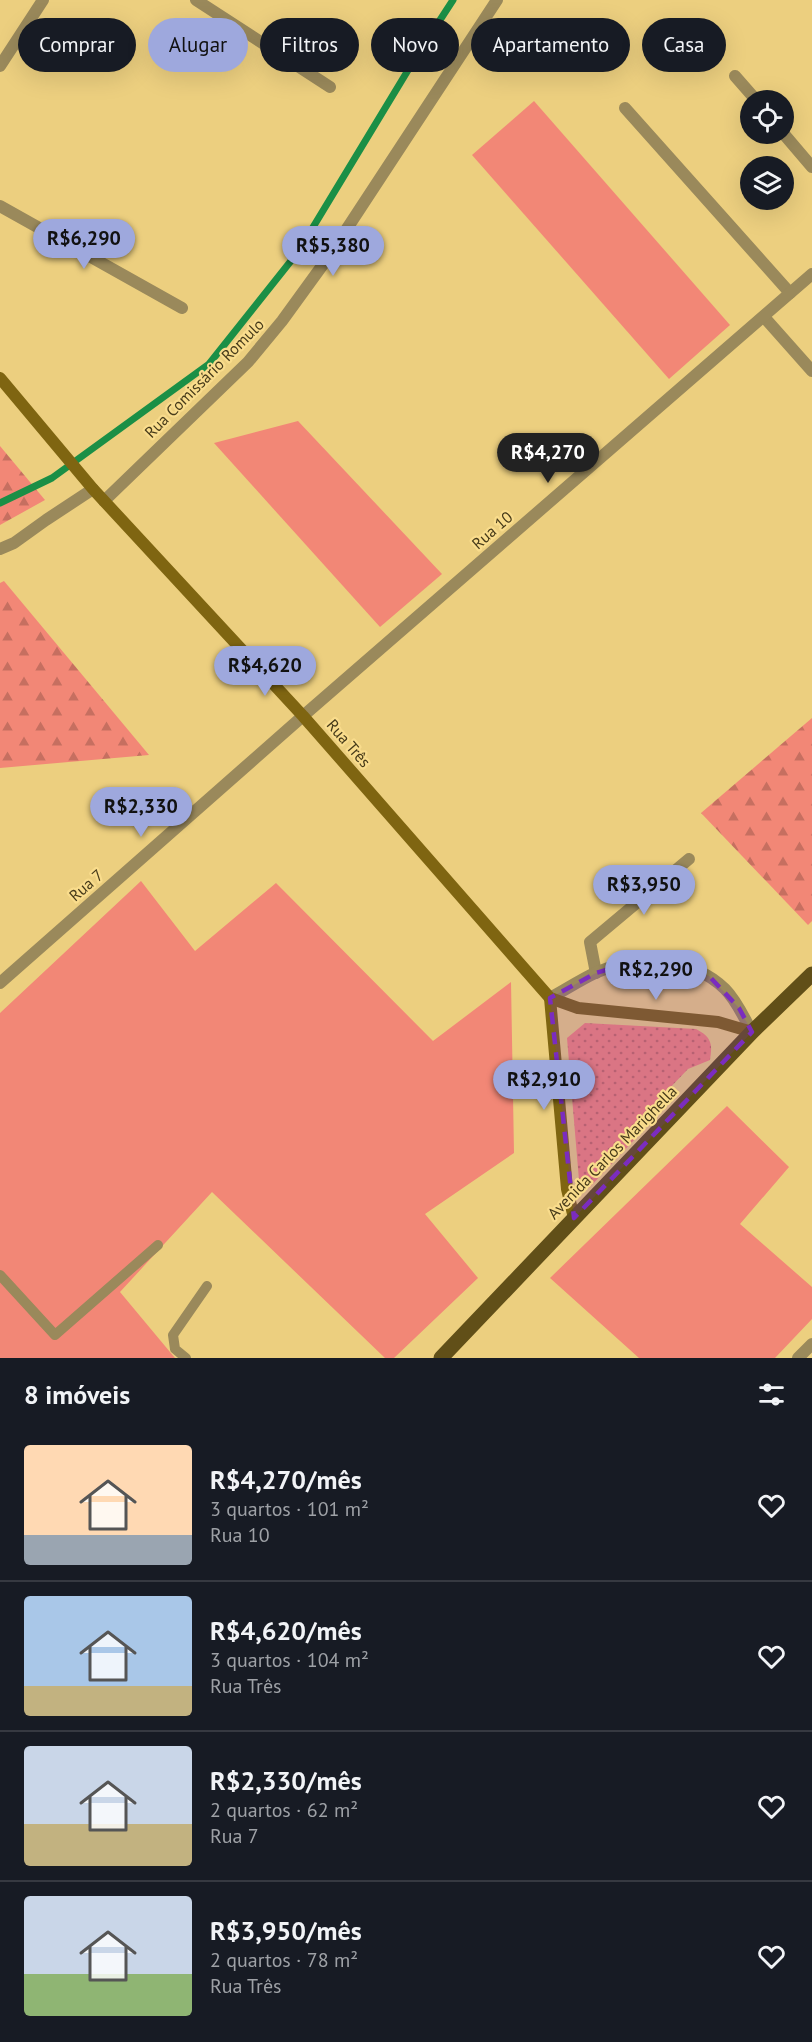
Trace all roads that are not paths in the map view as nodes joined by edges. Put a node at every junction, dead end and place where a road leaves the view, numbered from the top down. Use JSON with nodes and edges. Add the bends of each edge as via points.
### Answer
{"nodes":[{"id":1,"x":43,"y":0,"type":"edge"},
{"id":2,"x":196,"y":0,"type":"edge"},
{"id":3,"x":497,"y":0,"type":"edge"},
{"id":4,"x":0,"y":66,"type":"edge"},
{"id":5,"x":735,"y":76,"type":"dead end"},
{"id":6,"x":330,"y":87,"type":"dead end"},
{"id":7,"x":747,"y":90,"type":"edge"},
{"id":8,"x":625,"y":108,"type":"dead end"},
{"id":9,"x":792,"y":144,"type":"edge"},
{"id":10,"x":812,"y":167,"type":"edge"},
{"id":11,"x":0,"y":206,"type":"edge"},
{"id":12,"x":812,"y":274,"type":"edge"},
{"id":13,"x":790,"y":293,"type":"junction"},
{"id":14,"x":182,"y":308,"type":"dead end"},
{"id":15,"x":764,"y":317,"type":"junction"},
{"id":16,"x":812,"y":370,"type":"edge"},
{"id":17,"x":0,"y":378,"type":"edge"},
{"id":18,"x":93,"y":489,"type":"junction"},
{"id":19,"x":104,"y":501,"type":"junction"},
{"id":20,"x":0,"y":549,"type":"edge"},
{"id":21,"x":303,"y":716,"type":"junction"},
{"id":22,"x":689,"y":859,"type":"dead end"},
{"id":23,"x":596,"y":973,"type":"junction"},
{"id":24,"x":812,"y":974,"type":"edge"},
{"id":25,"x":0,"y":983,"type":"edge"},
{"id":26,"x":550,"y":998,"type":"junction"},
{"id":27,"x":752,"y":1032,"type":"junction"},
{"id":28,"x":574,"y":1218,"type":"junction"},
{"id":29,"x":158,"y":1245,"type":"dead end"},
{"id":30,"x":0,"y":1275,"type":"edge"},
{"id":31,"x":207,"y":1286,"type":"dead end"},
{"id":32,"x":812,"y":1344,"type":"edge"},
{"id":33,"x":186,"y":1358,"type":"edge"},
{"id":34,"x":441,"y":1358,"type":"edge"},
{"id":35,"x":798,"y":1358,"type":"edge"}],
"edges":[{"from":1,"to":4,"type":"street"},
{"from":2,"to":6,"type":"street"},
{"from":3,"to":19,"type":"street","name":"Rua Comissário Romulo","via":[[282,321],[248,362]]},
{"from":5,"to":7,"type":"street"},
{"from":8,"to":13,"type":"street"},
{"from":9,"to":10,"type":"street"},
{"from":11,"to":14,"type":"street"},
{"from":12,"to":13,"type":"street","name":"Rua 10"},
{"from":13,"to":15,"type":"street","name":"Rua 10"},
{"from":15,"to":16,"type":"street"},
{"from":15,"to":21,"type":"street","name":"Rua 10"},
{"from":17,"to":18,"type":"main road","name":"Rua Três"},
{"from":18,"to":19,"type":"main road","name":"Rua Três"},
{"from":18,"to":20,"type":"street"},
{"from":19,"to":21,"type":"main road","name":"Rua Três"},
{"from":21,"to":25,"type":"street","name":"Rua 7"},
{"from":21,"to":26,"type":"main road","name":"Rua Três"},
{"from":22,"to":23,"type":"street","via":[[590,942]]},
{"from":23,"to":26,"type":"street"},
{"from":23,"to":27,"type":"street","via":[[636,961],[686,966],[709,976],[726,990]]},
{"from":24,"to":27,"type":"main road","name":"Avenida Carlos Marighella"},
{"from":26,"to":27,"type":"main road","name":"Rua Três","via":[[578,1008],[718,1022]]},
{"from":26,"to":28,"type":"main road","via":[[567,1189]]},
{"from":27,"to":28,"type":"main road","name":"Avenida Carlos Marighella"},
{"from":28,"to":34,"type":"main road","name":"Avenida Carlos Marighella"},
{"from":29,"to":30,"type":"lane","via":[[55,1335]]},
{"from":31,"to":33,"type":"lane","via":[[174,1335],[176,1349]]},
{"from":32,"to":35,"type":"street"}]}
